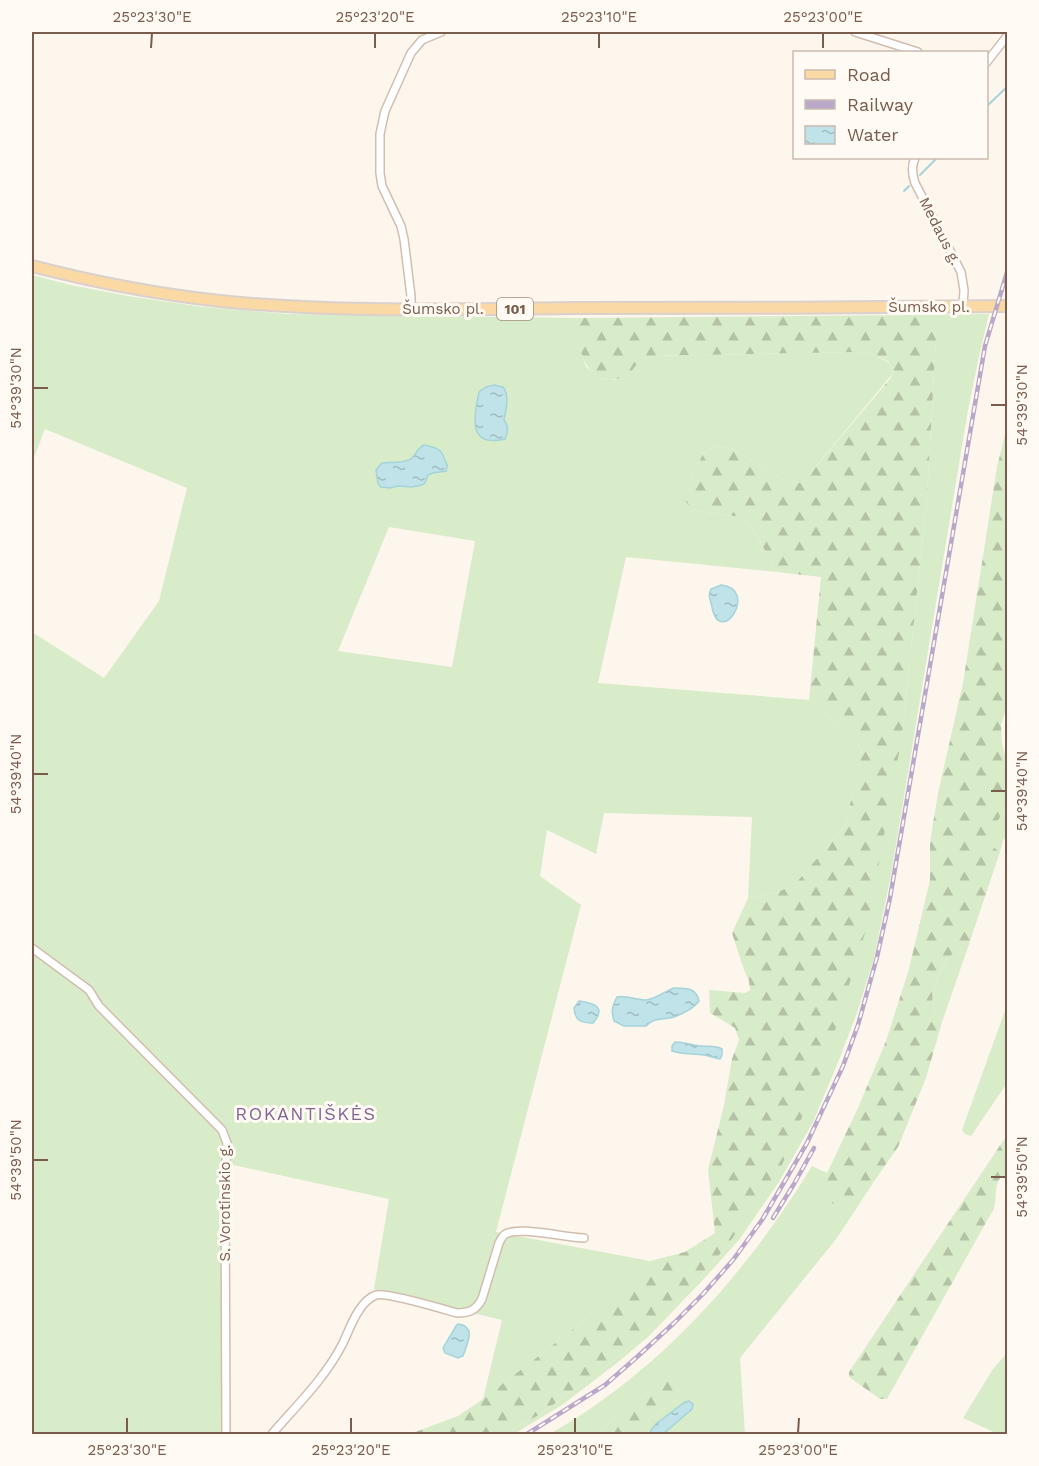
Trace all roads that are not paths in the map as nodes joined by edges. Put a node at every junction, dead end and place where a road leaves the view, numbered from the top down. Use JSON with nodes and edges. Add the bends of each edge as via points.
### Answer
{"nodes":[{"id":1,"x":441,"y":32,"type":"edge"},
{"id":2,"x":855,"y":32,"type":"edge"},
{"id":3,"x":1008,"y":35,"type":"edge"},
{"id":4,"x":915,"y":51,"type":"edge"},
{"id":5,"x":988,"y":62,"type":"edge"},
{"id":6,"x":914,"y":159,"type":"edge"},
{"id":7,"x":32,"y":266,"type":"edge"},
{"id":8,"x":963,"y":306,"type":"junction"},
{"id":9,"x":1005,"y":306,"type":"edge"},
{"id":10,"x":411,"y":309,"type":"junction"},
{"id":11,"x":32,"y":948,"type":"edge"},
{"id":12,"x":585,"y":1238,"type":"dead end"},
{"id":13,"x":226,"y":1434,"type":"edge"},
{"id":14,"x":273,"y":1434,"type":"edge"}],
"edges":[{"from":1,"to":10,"type":"street","via":[[422,40],[411,53],[385,111],[380,134],[382,186],[401,226]]},
{"from":2,"to":4,"type":"street"},
{"from":3,"to":5,"type":"street"},
{"from":6,"to":8,"type":"street","name":"Medaus g.","via":[[915,183],[963,279]]},
{"from":7,"to":10,"type":"main road","name":"Šumsko pl.","number":"101","via":[[118,286],[220,301]]},
{"from":8,"to":9,"type":"main road","name":"Šumsko pl.","number":"101"},
{"from":8,"to":10,"type":"main road","name":"Šumsko pl.","number":"101"},
{"from":11,"to":13,"type":"street","name":"S. Vorotinskio g.","via":[[89,990],[99,1006],[222,1130],[227,1143]]},
{"from":12,"to":14,"type":"street","via":[[521,1230],[504,1235],[482,1299],[473,1311],[457,1312],[377,1294],[367,1300],[332,1363]]}]}
